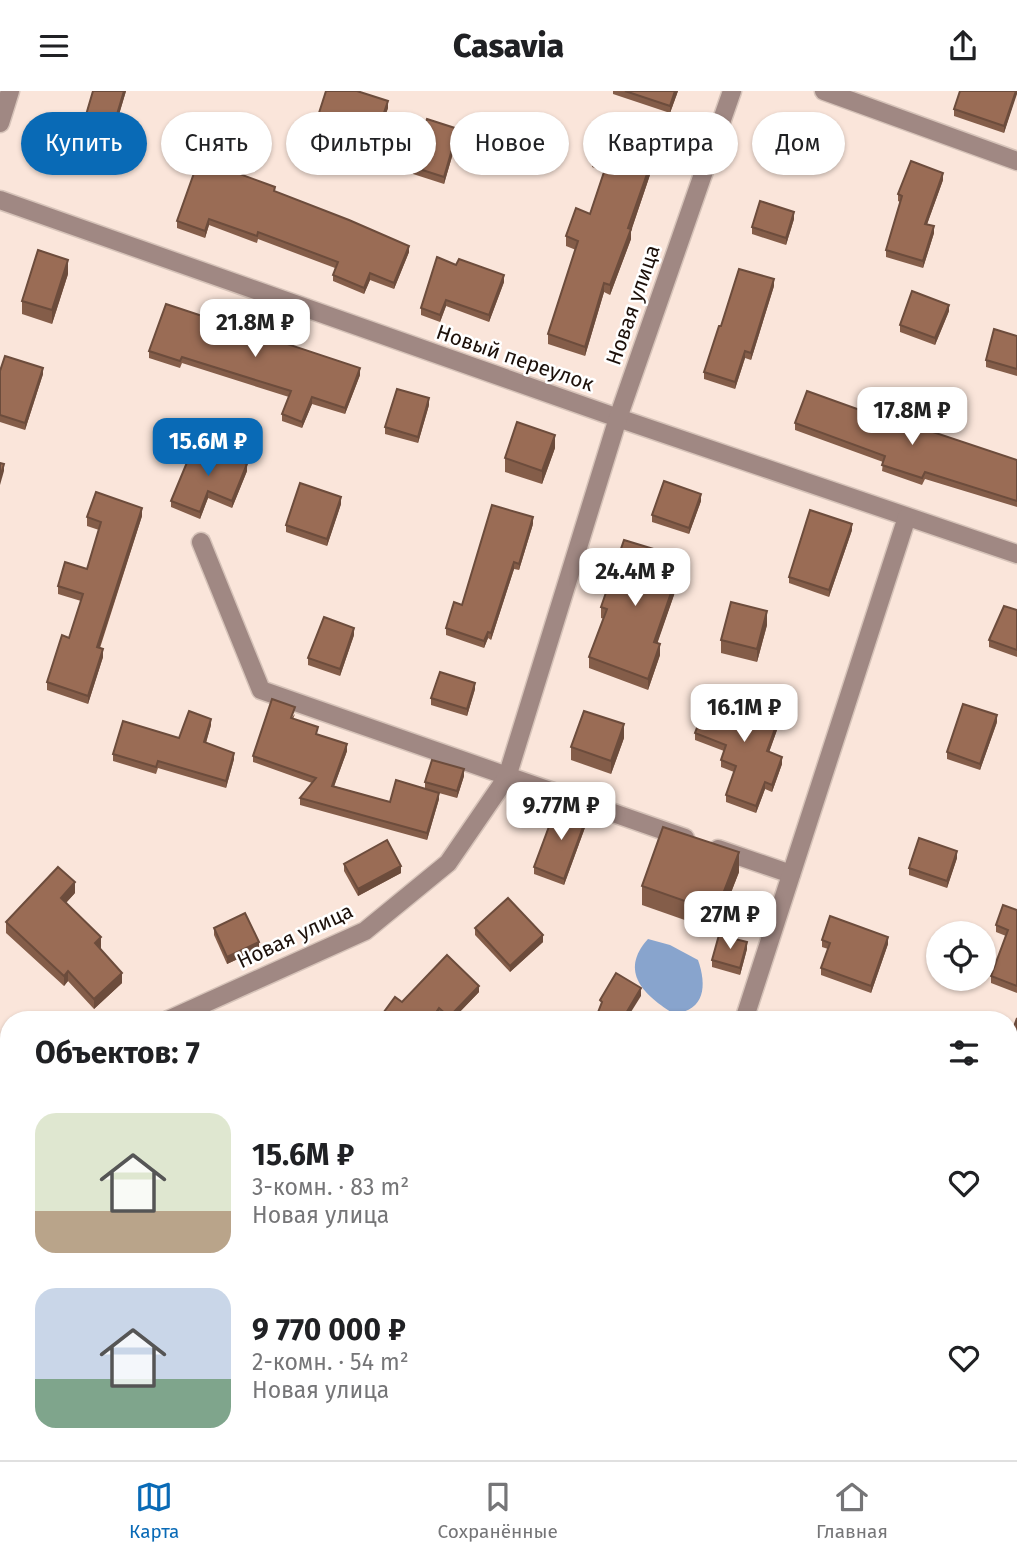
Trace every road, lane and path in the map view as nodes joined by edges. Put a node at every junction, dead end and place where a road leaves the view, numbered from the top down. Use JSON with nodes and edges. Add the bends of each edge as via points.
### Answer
{"nodes":[{"id":1,"x":10,"y":91,"type":"edge"},
{"id":2,"x":732,"y":91,"type":"edge"},
{"id":3,"x":824,"y":91,"type":"edge"},
{"id":4,"x":0,"y":123,"type":"edge"},
{"id":5,"x":1017,"y":161,"type":"edge"},
{"id":6,"x":0,"y":201,"type":"edge"},
{"id":7,"x":618,"y":418,"type":"junction"},
{"id":8,"x":907,"y":517,"type":"junction"},
{"id":9,"x":201,"y":542,"type":"dead end"},
{"id":10,"x":1017,"y":554,"type":"edge"},
{"id":11,"x":507,"y":777,"type":"junction"},
{"id":12,"x":791,"y":874,"type":"junction"},
{"id":13,"x":187,"y":1011,"type":"edge"},
{"id":14,"x":747,"y":1011,"type":"edge"}],
"edges":[{"from":1,"to":4,"type":"street"},
{"from":2,"to":7,"type":"street","name":"Новая улица"},
{"from":3,"to":5,"type":"street"},
{"from":6,"to":7,"type":"street","name":"Новый переулок"},
{"from":7,"to":8,"type":"street","name":"Новый переулок"},
{"from":7,"to":11,"type":"street","name":"Новая улица"},
{"from":8,"to":10,"type":"street","name":"Новый переулок"},
{"from":8,"to":12,"type":"street"},
{"from":9,"to":11,"type":"street","via":[[261,690]]},
{"from":11,"to":12,"type":"street"},
{"from":11,"to":13,"type":"street","name":"Новая улица","via":[[447,863],[365,931]]},
{"from":12,"to":14,"type":"street"}]}
